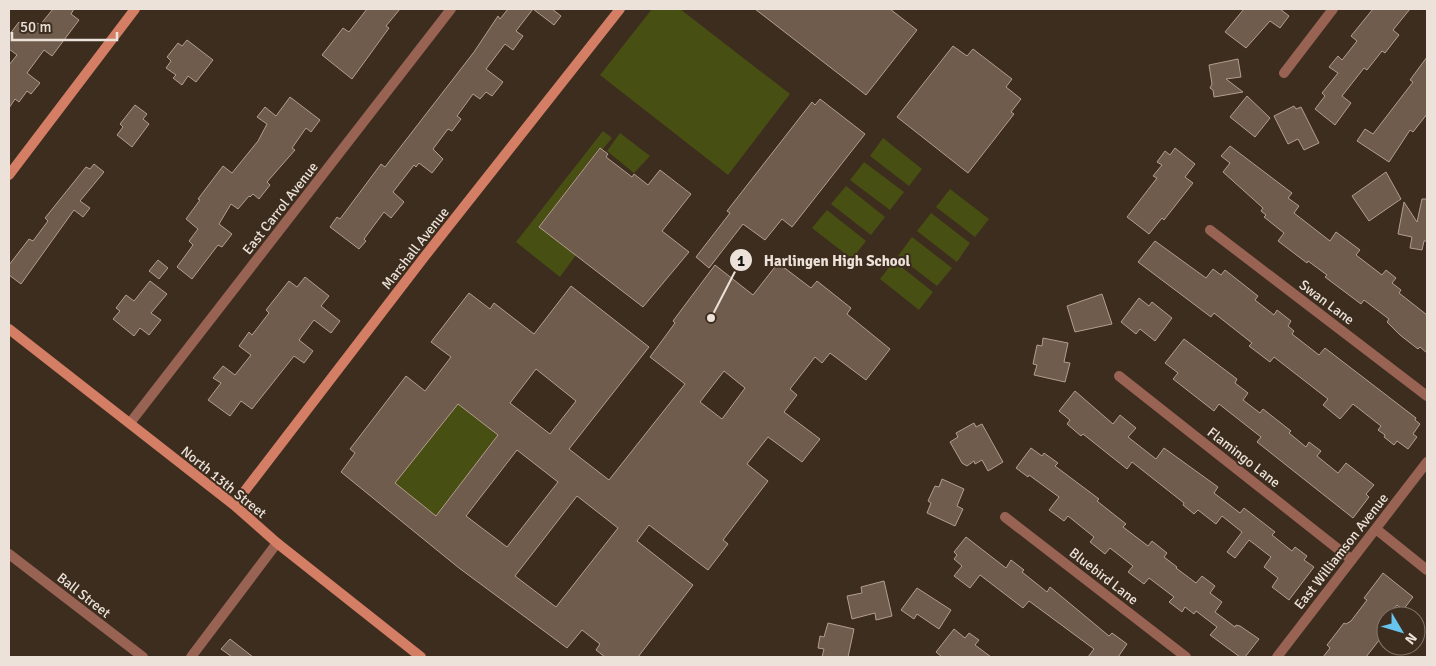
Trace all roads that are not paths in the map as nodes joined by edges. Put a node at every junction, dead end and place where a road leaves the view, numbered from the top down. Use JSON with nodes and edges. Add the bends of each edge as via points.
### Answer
{"nodes":[{"id":1,"x":135,"y":9,"type":"edge"},
{"id":2,"x":451,"y":9,"type":"edge"},
{"id":3,"x":620,"y":9,"type":"edge"},
{"id":4,"x":1333,"y":9,"type":"edge"},
{"id":5,"x":1284,"y":73,"type":"dead end"},
{"id":6,"x":9,"y":175,"type":"edge"},
{"id":7,"x":1210,"y":230,"type":"dead end"},
{"id":8,"x":9,"y":329,"type":"edge"},
{"id":9,"x":1119,"y":376,"type":"dead end"},
{"id":10,"x":1427,"y":396,"type":"edge"},
{"id":11,"x":130,"y":424,"type":"junction"},
{"id":12,"x":1427,"y":462,"type":"edge"},
{"id":13,"x":234,"y":505,"type":"junction"},
{"id":14,"x":1005,"y":517,"type":"dead end"},
{"id":15,"x":1376,"y":529,"type":"junction"},
{"id":16,"x":277,"y":543,"type":"junction"},
{"id":17,"x":9,"y":554,"type":"edge"},
{"id":18,"x":1352,"y":560,"type":"junction"},
{"id":19,"x":1427,"y":570,"type":"edge"},
{"id":20,"x":142,"y":657,"type":"edge"},
{"id":21,"x":191,"y":657,"type":"edge"},
{"id":22,"x":421,"y":657,"type":"edge"},
{"id":23,"x":1186,"y":657,"type":"edge"},
{"id":24,"x":1277,"y":657,"type":"edge"}],
"edges":[{"from":1,"to":6,"type":"street"},
{"from":2,"to":11,"type":"street","name":"East Carrol Avenue"},
{"from":3,"to":13,"type":"street","name":"Marshall Avenue"},
{"from":4,"to":5,"type":"street"},
{"from":7,"to":10,"type":"street","name":"Swan Lane"},
{"from":8,"to":11,"type":"street","name":"North 13th Street"},
{"from":9,"to":18,"type":"street","name":"Flamingo Lane"},
{"from":11,"to":13,"type":"street","name":"North 13th Street"},
{"from":12,"to":15,"type":"street","name":"East Williamson Avenue"},
{"from":13,"to":16,"type":"street","name":"North 13th Street"},
{"from":14,"to":23,"type":"street","name":"Bluebird Lane"},
{"from":15,"to":18,"type":"street","name":"East Williamson Avenue"},
{"from":15,"to":19,"type":"street"},
{"from":16,"to":21,"type":"street"},
{"from":16,"to":22,"type":"street","name":"North 13th Street"},
{"from":17,"to":20,"type":"street","name":"Ball Street"},
{"from":18,"to":24,"type":"street","name":"East Williamson Avenue"}]}
